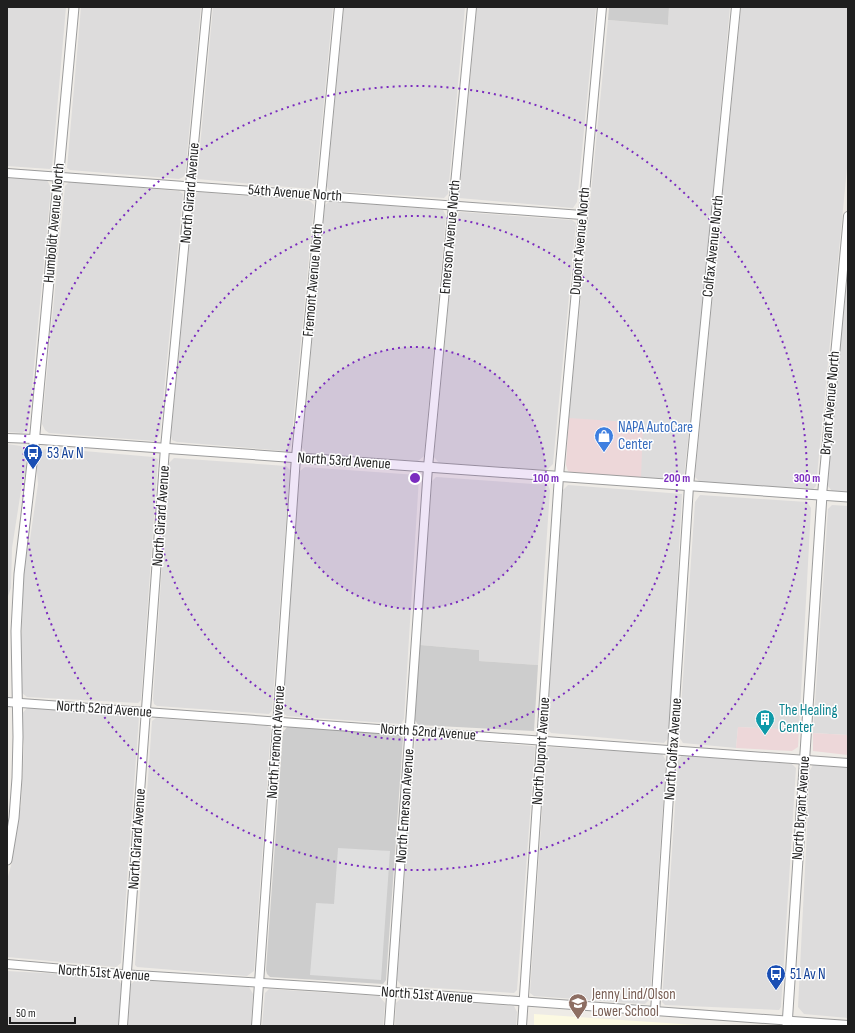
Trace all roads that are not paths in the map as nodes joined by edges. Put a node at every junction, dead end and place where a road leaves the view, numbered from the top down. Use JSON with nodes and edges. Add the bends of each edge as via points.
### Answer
{"nodes":[{"id":1,"x":74,"y":7,"type":"edge"},
{"id":2,"x":207,"y":7,"type":"edge"},
{"id":3,"x":339,"y":7,"type":"edge"},
{"id":4,"x":472,"y":7,"type":"edge"},
{"id":5,"x":602,"y":7,"type":"edge"},
{"id":6,"x":736,"y":7,"type":"edge"},
{"id":7,"x":7,"y":173,"type":"edge"},
{"id":8,"x":58,"y":177,"type":"junction"},
{"id":9,"x":191,"y":185,"type":"junction"},
{"id":10,"x":321,"y":195,"type":"junction"},
{"id":11,"x":453,"y":205,"type":"junction"},
{"id":12,"x":582,"y":215,"type":"junction"},
{"id":13,"x":848,"y":216,"type":"edge"},
{"id":14,"x":7,"y":438,"type":"edge"},
{"id":15,"x":34,"y":439,"type":"junction"},
{"id":16,"x":166,"y":448,"type":"junction"},
{"id":17,"x":296,"y":457,"type":"junction"},
{"id":18,"x":428,"y":467,"type":"junction"},
{"id":19,"x":559,"y":476,"type":"junction"},
{"id":20,"x":689,"y":486,"type":"junction"},
{"id":21,"x":822,"y":495,"type":"junction"},
{"id":22,"x":848,"y":497,"type":"edge"},
{"id":23,"x":12,"y":702,"type":"edge"},
{"id":24,"x":146,"y":712,"type":"junction"},
{"id":25,"x":278,"y":721,"type":"junction"},
{"id":26,"x":410,"y":730,"type":"junction"},
{"id":27,"x":541,"y":741,"type":"junction"},
{"id":28,"x":673,"y":750,"type":"junction"},
{"id":29,"x":804,"y":760,"type":"junction"},
{"id":30,"x":848,"y":763,"type":"edge"},
{"id":31,"x":7,"y":860,"type":"edge"},
{"id":32,"x":7,"y":964,"type":"edge"},
{"id":33,"x":127,"y":975,"type":"junction"},
{"id":34,"x":259,"y":983,"type":"junction"},
{"id":35,"x":391,"y":992,"type":"junction"},
{"id":36,"x":524,"y":1002,"type":"junction"},
{"id":37,"x":655,"y":1012,"type":"junction"},
{"id":38,"x":788,"y":1023,"type":"edge"},
{"id":39,"x":848,"y":1025,"type":"edge"},
{"id":40,"x":123,"y":1026,"type":"edge"},
{"id":41,"x":256,"y":1026,"type":"edge"},
{"id":42,"x":389,"y":1026,"type":"edge"},
{"id":43,"x":522,"y":1026,"type":"edge"}],
"edges":[{"from":1,"to":8,"type":"street","name":"Humboldt Avenue North"},
{"from":2,"to":9,"type":"street","name":"North Girard Avenue"},
{"from":3,"to":10,"type":"street","name":"Fremont Avenue North"},
{"from":4,"to":11,"type":"street","name":"Emerson Avenue North"},
{"from":5,"to":12,"type":"street","name":"Dupont Avenue North"},
{"from":6,"to":20,"type":"street","name":"Colfax Avenue North"},
{"from":7,"to":8,"type":"street","name":"54th Avenue North"},
{"from":8,"to":9,"type":"street","name":"54th Avenue North"},
{"from":8,"to":15,"type":"street","name":"Humboldt Avenue North"},
{"from":9,"to":10,"type":"street","name":"54th Avenue North"},
{"from":9,"to":16,"type":"street","name":"North Girard Avenue"},
{"from":10,"to":11,"type":"street","name":"54th Avenue North"},
{"from":10,"to":17,"type":"street","name":"Fremont Avenue North"},
{"from":11,"to":12,"type":"street","name":"54th Avenue North"},
{"from":11,"to":18,"type":"street","name":"Emerson Avenue North"},
{"from":12,"to":19,"type":"street","name":"Dupont Avenue North"},
{"from":13,"to":21,"type":"street","name":"Bryant Avenue North"},
{"from":14,"to":15,"type":"street","name":"North 53rd Avenue"},
{"from":15,"to":16,"type":"street","name":"North 53rd Avenue"},
{"from":15,"to":23,"type":"street","name":"Humboldt Avenue North","via":[[19,574]]},
{"from":16,"to":17,"type":"street","name":"North 53rd Avenue"},
{"from":16,"to":24,"type":"street","name":"North Girard Avenue"},
{"from":17,"to":18,"type":"street","name":"North 53rd Avenue"},
{"from":17,"to":25,"type":"street","name":"North Fremont Avenue"},
{"from":18,"to":19,"type":"street","name":"North 53rd Avenue"},
{"from":18,"to":26,"type":"street","name":"North Emerson Avenue"},
{"from":19,"to":20,"type":"street","name":"North 53rd Avenue"},
{"from":19,"to":27,"type":"street","name":"North Dupont Avenue"},
{"from":20,"to":21,"type":"street","name":"North 53rd Avenue"},
{"from":20,"to":28,"type":"street","name":"North Colfax Avenue"},
{"from":21,"to":22,"type":"street","name":"North 53rd Avenue"},
{"from":21,"to":29,"type":"street","name":"North Bryant Avenue"},
{"from":23,"to":24,"type":"street","name":"North 52nd Avenue"},
{"from":23,"to":31,"type":"street","name":"Humboldt Avenue North","via":[[18,737],[18,778]]},
{"from":24,"to":25,"type":"street","name":"North 52nd Avenue"},
{"from":24,"to":33,"type":"street","name":"North Girard Avenue"},
{"from":25,"to":26,"type":"street","name":"North 52nd Avenue"},
{"from":25,"to":34,"type":"street","name":"North Fremont Avenue"},
{"from":26,"to":27,"type":"street","name":"North 52nd Avenue"},
{"from":26,"to":35,"type":"street","name":"North Emerson Avenue"},
{"from":27,"to":28,"type":"street","name":"North 52nd Avenue"},
{"from":27,"to":36,"type":"street","name":"North Dupont Avenue"},
{"from":28,"to":29,"type":"street","name":"North 52nd Avenue"},
{"from":28,"to":37,"type":"street","name":"North Colfax Avenue"},
{"from":29,"to":30,"type":"street","name":"North 52nd Avenue"},
{"from":29,"to":38,"type":"street","name":"North Bryant Avenue"},
{"from":32,"to":33,"type":"street","name":"North 51st Avenue"},
{"from":33,"to":34,"type":"street","name":"North 51st Avenue"},
{"from":33,"to":40,"type":"street","name":"North Girard Avenue"},
{"from":34,"to":35,"type":"street","name":"North 51st Avenue"},
{"from":34,"to":41,"type":"street","name":"North Fremont Avenue"},
{"from":35,"to":36,"type":"street","name":"North 51st Avenue"},
{"from":35,"to":42,"type":"street","name":"North Emerson Avenue"},
{"from":36,"to":37,"type":"street","name":"North 51st Avenue"},
{"from":36,"to":43,"type":"street","name":"North Dupont Avenue"},
{"from":37,"to":38,"type":"street","name":"North 51st Avenue"},
{"from":38,"to":39,"type":"street","name":"North 51st Avenue"}]}
